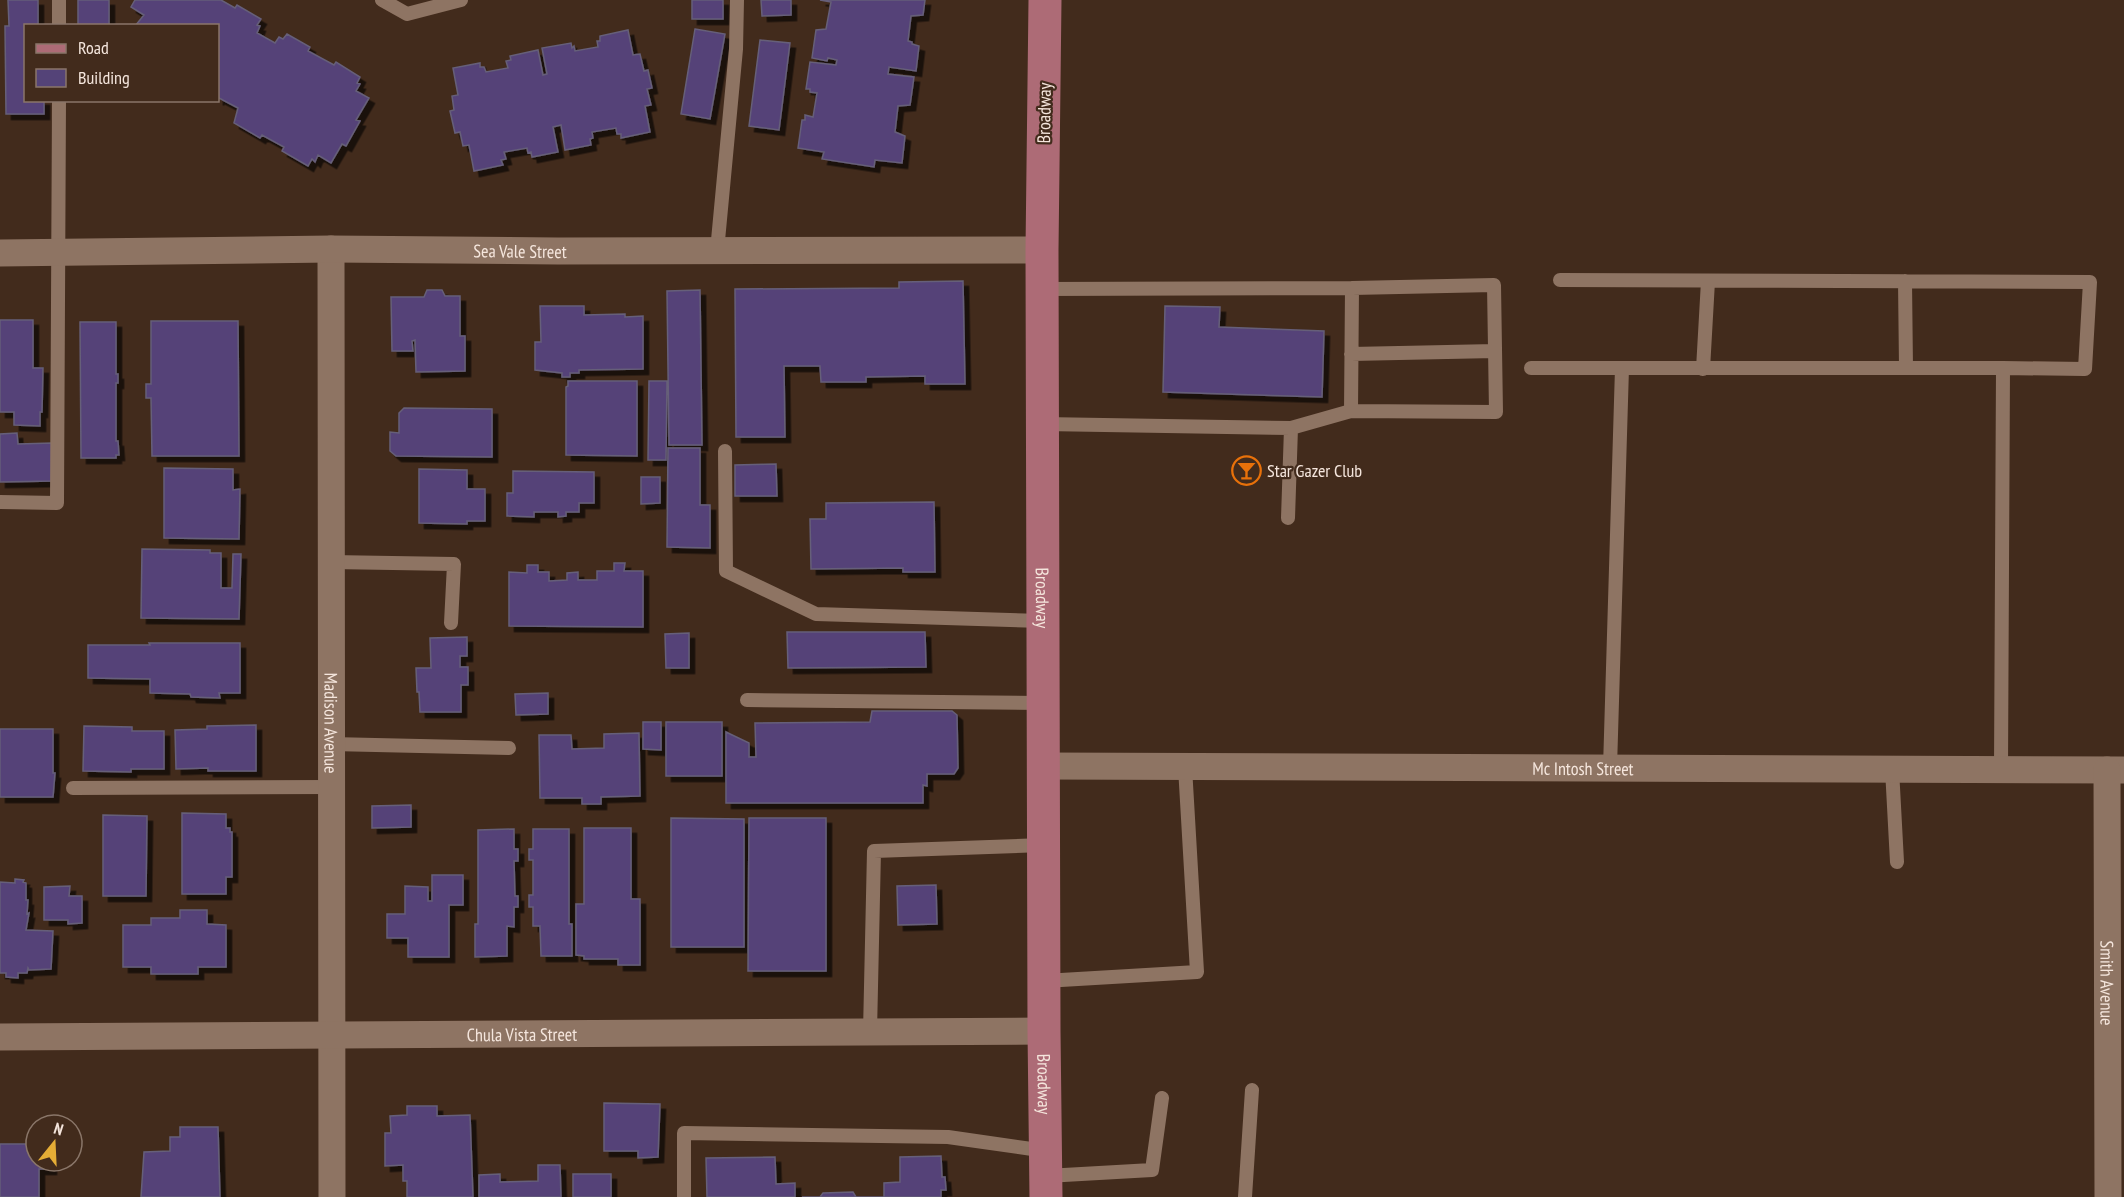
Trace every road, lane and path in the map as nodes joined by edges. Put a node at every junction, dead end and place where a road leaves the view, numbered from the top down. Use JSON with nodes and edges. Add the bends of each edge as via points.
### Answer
{"nodes":[{"id":1,"x":59,"y":0,"type":"edge"},
{"id":2,"x":382,"y":0,"type":"edge"},
{"id":3,"x":461,"y":0,"type":"edge"},
{"id":4,"x":737,"y":0,"type":"edge"},
{"id":5,"x":1045,"y":0,"type":"edge"},
{"id":6,"x":59,"y":24,"type":"edge"},
{"id":7,"x":59,"y":102,"type":"edge"},
{"id":8,"x":331,"y":249,"type":"junction"},
{"id":9,"x":1042,"y":250,"type":"junction"},
{"id":10,"x":717,"y":251,"type":"junction"},
{"id":11,"x":0,"y":253,"type":"edge"},
{"id":12,"x":59,"y":253,"type":"junction"},
{"id":13,"x":1560,"y":280,"type":"dead end"},
{"id":14,"x":1708,"y":281,"type":"junction"},
{"id":15,"x":1905,"y":281,"type":"junction"},
{"id":16,"x":1352,"y":288,"type":"junction"},
{"id":17,"x":1042,"y":289,"type":"junction"},
{"id":18,"x":1495,"y":351,"type":"junction"},
{"id":19,"x":1351,"y":354,"type":"junction"},
{"id":20,"x":1622,"y":368,"type":"junction"},
{"id":21,"x":1906,"y":368,"type":"junction"},
{"id":22,"x":2003,"y":368,"type":"junction"},
{"id":23,"x":1531,"y":369,"type":"dead end"},
{"id":24,"x":1703,"y":369,"type":"junction"},
{"id":25,"x":1351,"y":411,"type":"junction"},
{"id":26,"x":1042,"y":424,"type":"junction"},
{"id":27,"x":1291,"y":428,"type":"junction"},
{"id":28,"x":725,"y":451,"type":"dead end"},
{"id":29,"x":0,"y":502,"type":"edge"},
{"id":30,"x":1288,"y":518,"type":"dead end"},
{"id":31,"x":331,"y":562,"type":"junction"},
{"id":32,"x":1043,"y":621,"type":"junction"},
{"id":33,"x":451,"y":623,"type":"dead end"},
{"id":34,"x":747,"y":700,"type":"dead end"},
{"id":35,"x":1043,"y":703,"type":"junction"},
{"id":36,"x":331,"y":744,"type":"junction"},
{"id":37,"x":509,"y":748,"type":"dead end"},
{"id":38,"x":1043,"y":766,"type":"junction"},
{"id":39,"x":1185,"y":767,"type":"junction"},
{"id":40,"x":1610,"y":768,"type":"junction"},
{"id":41,"x":1892,"y":769,"type":"junction"},
{"id":42,"x":2001,"y":770,"type":"junction"},
{"id":43,"x":2116,"y":770,"type":"edge"},
{"id":44,"x":73,"y":788,"type":"dead end"},
{"id":45,"x":331,"y":788,"type":"junction"},
{"id":46,"x":1043,"y":845,"type":"junction"},
{"id":47,"x":1897,"y":862,"type":"dead end"},
{"id":48,"x":1044,"y":981,"type":"junction"},
{"id":49,"x":1044,"y":1031,"type":"junction"},
{"id":50,"x":870,"y":1032,"type":"junction"},
{"id":51,"x":331,"y":1034,"type":"junction"},
{"id":52,"x":0,"y":1037,"type":"edge"},
{"id":53,"x":1252,"y":1090,"type":"dead end"},
{"id":54,"x":1162,"y":1098,"type":"dead end"},
{"id":55,"x":1046,"y":1174,"type":"edge"},
{"id":56,"x":332,"y":1197,"type":"edge"},
{"id":57,"x":684,"y":1197,"type":"edge"},
{"id":58,"x":1245,"y":1197,"type":"edge"},
{"id":59,"x":2108,"y":1197,"type":"edge"}],
"edges":[{"from":1,"to":6,"type":"lane"},
{"from":2,"to":3,"type":"lane","via":[[406,14]]},
{"from":4,"to":10,"type":"lane"},
{"from":5,"to":9,"type":"main road","name":"Broadway"},
{"from":7,"to":12,"type":"lane"},
{"from":8,"to":10,"type":"street","name":"Sea Vale Street"},
{"from":8,"to":12,"type":"street","name":"Sea Vale Street"},
{"from":8,"to":31,"type":"street","name":"Madison Avenue"},
{"from":9,"to":10,"type":"street","name":"Sea Vale Street"},
{"from":9,"to":17,"type":"main road","name":"Broadway"},
{"from":11,"to":12,"type":"street","name":"Sea Vale Street"},
{"from":12,"to":29,"type":"lane","via":[[57,503]]},
{"from":13,"to":14,"type":"lane"},
{"from":14,"to":15,"type":"lane"},
{"from":14,"to":24,"type":"lane"},
{"from":15,"to":21,"type":"lane"},
{"from":15,"to":22,"type":"lane","via":[[2090,282],[2085,369]]},
{"from":16,"to":17,"type":"lane"},
{"from":16,"to":18,"type":"lane","via":[[1494,285]]},
{"from":16,"to":19,"type":"lane"},
{"from":17,"to":26,"type":"main road","name":"Broadway"},
{"from":18,"to":19,"type":"lane"},
{"from":18,"to":25,"type":"lane","via":[[1496,412]]},
{"from":19,"to":25,"type":"lane"},
{"from":20,"to":23,"type":"lane"},
{"from":20,"to":24,"type":"lane"},
{"from":20,"to":40,"type":"lane"},
{"from":21,"to":22,"type":"lane"},
{"from":21,"to":24,"type":"lane"},
{"from":22,"to":42,"type":"lane"},
{"from":25,"to":27,"type":"lane"},
{"from":26,"to":27,"type":"lane"},
{"from":26,"to":32,"type":"main road","name":"Broadway"},
{"from":27,"to":30,"type":"lane"},
{"from":28,"to":32,"type":"lane","via":[[726,571],[816,615]]},
{"from":31,"to":33,"type":"lane","via":[[454,564]]},
{"from":31,"to":36,"type":"street","name":"Madison Avenue"},
{"from":32,"to":35,"type":"main road","name":"Broadway"},
{"from":34,"to":35,"type":"lane"},
{"from":35,"to":38,"type":"main road","name":"Broadway"},
{"from":36,"to":37,"type":"lane"},
{"from":36,"to":45,"type":"street","name":"Madison Avenue"},
{"from":38,"to":39,"type":"street","name":"Mc Intosh Street"},
{"from":38,"to":46,"type":"main road","name":"Broadway"},
{"from":39,"to":40,"type":"street","name":"Mc Intosh Street"},
{"from":39,"to":48,"type":"lane","via":[[1197,972]]},
{"from":40,"to":41,"type":"street","name":"Mc Intosh Street"},
{"from":41,"to":42,"type":"street","name":"Mc Intosh Street"},
{"from":41,"to":47,"type":"lane"},
{"from":42,"to":43,"type":"street","name":"Mc Intosh Street"},
{"from":43,"to":59,"type":"street","name":"Smith Avenue"},
{"from":44,"to":45,"type":"lane"},
{"from":45,"to":51,"type":"street","name":"Madison Avenue"},
{"from":46,"to":48,"type":"main road","name":"Broadway"},
{"from":46,"to":50,"type":"lane","via":[[874,851]]},
{"from":48,"to":49,"type":"main road","name":"Broadway"},
{"from":49,"to":50,"type":"street","name":"Chula Vista Street"},
{"from":49,"to":55,"type":"main road","name":"Broadway"},
{"from":50,"to":51,"type":"street","name":"Chula Vista Street"},
{"from":51,"to":52,"type":"street","name":"Chula Vista Street"},
{"from":51,"to":56,"type":"street","name":"Madison Avenue"},
{"from":53,"to":58,"type":"lane"},
{"from":54,"to":55,"type":"lane","via":[[1152,1170]]},
{"from":55,"to":57,"type":"lane","via":[[948,1137],[684,1133]]}]}
